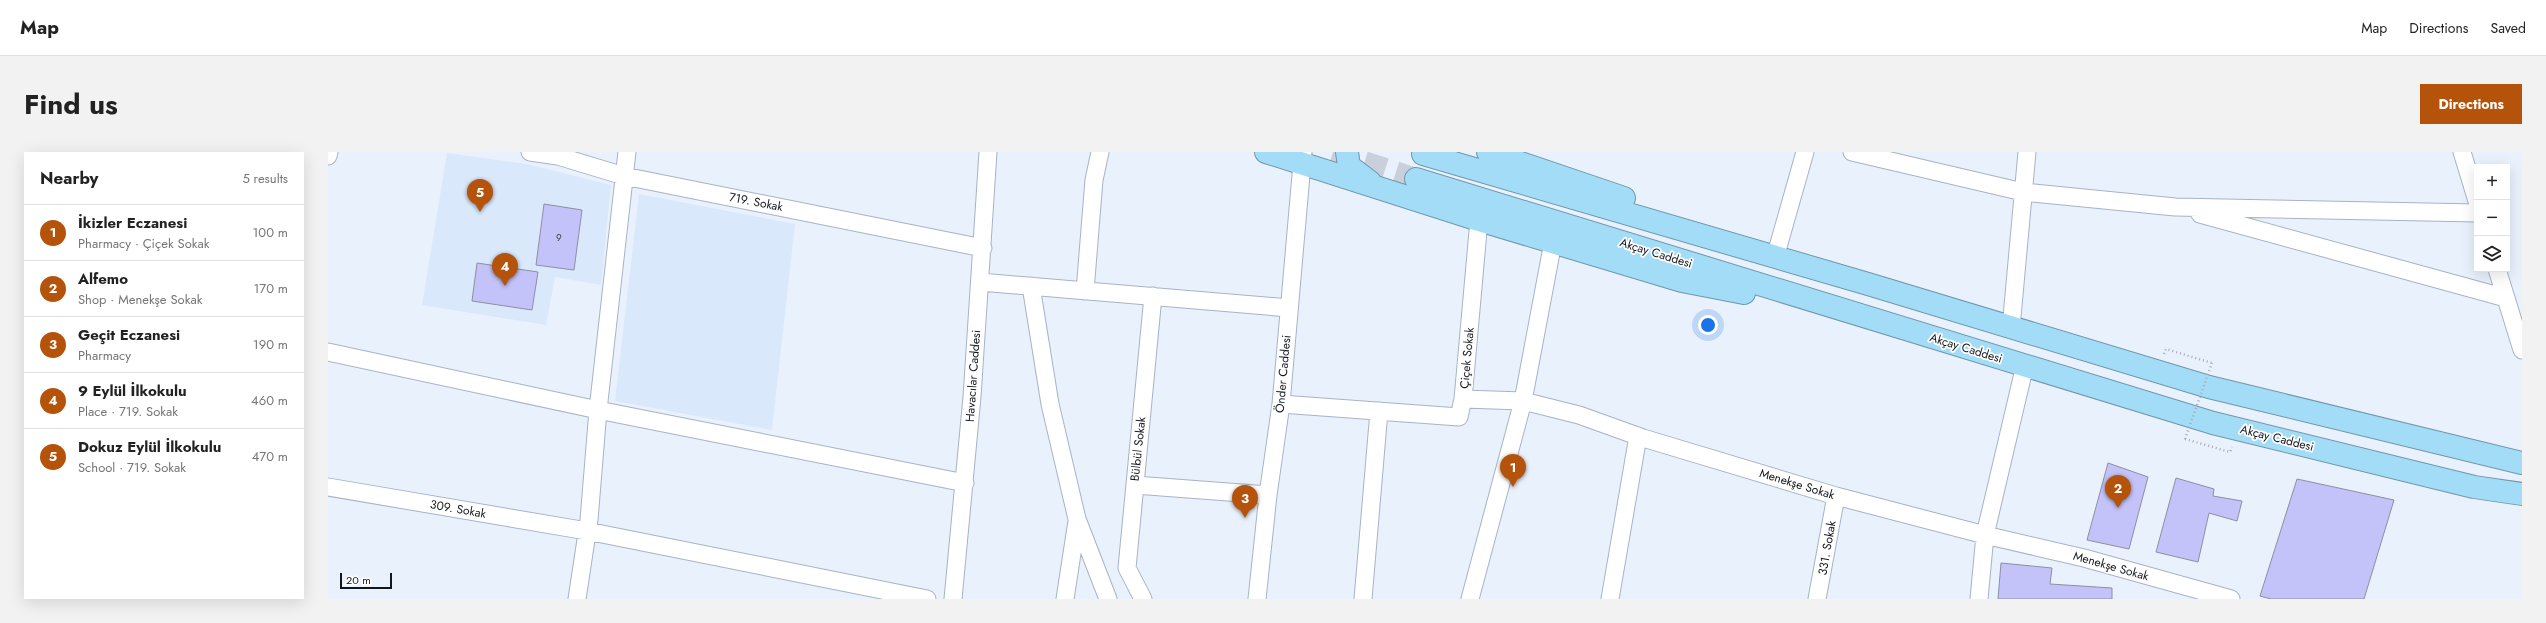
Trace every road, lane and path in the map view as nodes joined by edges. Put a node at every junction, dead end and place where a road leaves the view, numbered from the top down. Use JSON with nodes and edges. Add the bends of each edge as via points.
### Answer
{"nodes":[{"id":1,"x":329,"y":152,"type":"edge"},
{"id":2,"x":530,"y":152,"type":"edge"},
{"id":3,"x":627,"y":152,"type":"edge"},
{"id":4,"x":988,"y":152,"type":"edge"},
{"id":5,"x":1100,"y":152,"type":"edge"},
{"id":6,"x":1266,"y":152,"type":"edge"},
{"id":7,"x":1347,"y":152,"type":"edge"},
{"id":8,"x":1488,"y":152,"type":"edge"},
{"id":9,"x":1805,"y":152,"type":"edge"},
{"id":10,"x":1852,"y":152,"type":"edge"},
{"id":11,"x":2027,"y":152,"type":"edge"},
{"id":12,"x":2462,"y":152,"type":"edge"},
{"id":13,"x":1423,"y":154,"type":"dead end"},
{"id":14,"x":328,"y":156,"type":"edge"},
{"id":15,"x":1299,"y":156,"type":"edge"},
{"id":16,"x":624,"y":176,"type":"junction"},
{"id":17,"x":1416,"y":179,"type":"tunnel mouth"},
{"id":18,"x":1379,"y":188,"type":"junction"},
{"id":19,"x":2023,"y":192,"type":"junction"},
{"id":20,"x":2476,"y":200,"type":"edge"},
{"id":21,"x":2174,"y":207,"type":"junction"},
{"id":22,"x":2474,"y":213,"type":"edge"},
{"id":23,"x":1478,"y":220,"type":"junction"},
{"id":24,"x":1553,"y":242,"type":"junction"},
{"id":25,"x":1778,"y":247,"type":"junction"},
{"id":26,"x":983,"y":248,"type":"junction"},
{"id":27,"x":2498,"y":272,"type":"edge"},
{"id":28,"x":980,"y":282,"type":"junction"},
{"id":29,"x":1868,"y":284,"type":"junction"},
{"id":30,"x":1031,"y":286,"type":"junction"},
{"id":31,"x":1085,"y":291,"type":"junction"},
{"id":32,"x":1153,"y":296,"type":"junction"},
{"id":33,"x":2506,"y":298,"type":"junction"},
{"id":34,"x":1289,"y":308,"type":"junction"},
{"id":35,"x":1855,"y":314,"type":"junction"},
{"id":36,"x":2518,"y":320,"type":"edge"},
{"id":37,"x":2011,"y":328,"type":"junction"},
{"id":38,"x":2522,"y":350,"type":"edge"},
{"id":39,"x":328,"y":352,"type":"edge"},
{"id":40,"x":2179,"y":353,"type":"dead end"},
{"id":41,"x":2025,"y":366,"type":"junction"},
{"id":42,"x":1463,"y":399,"type":"junction"},
{"id":43,"x":1523,"y":401,"type":"junction"},
{"id":44,"x":1280,"y":404,"type":"junction"},
{"id":45,"x":598,"y":410,"type":"junction"},
{"id":46,"x":1379,"y":411,"type":"junction"},
{"id":47,"x":1638,"y":436,"type":"junction"},
{"id":48,"x":2215,"y":446,"type":"dead end"},
{"id":49,"x":2522,"y":463,"type":"edge"},
{"id":50,"x":965,"y":483,"type":"junction"},
{"id":51,"x":1135,"y":485,"type":"junction"},
{"id":52,"x":328,"y":487,"type":"edge"},
{"id":53,"x":2522,"y":494,"type":"edge"},
{"id":54,"x":1268,"y":495,"type":"junction"},
{"id":55,"x":1836,"y":496,"type":"junction"},
{"id":56,"x":1077,"y":519,"type":"junction"},
{"id":57,"x":587,"y":531,"type":"junction"},
{"id":58,"x":1985,"y":535,"type":"junction"},
{"id":59,"x":2223,"y":598,"type":"edge"},
{"id":60,"x":577,"y":599,"type":"edge"},
{"id":61,"x":927,"y":599,"type":"edge"},
{"id":62,"x":952,"y":599,"type":"edge"},
{"id":63,"x":1065,"y":599,"type":"edge"},
{"id":64,"x":1108,"y":599,"type":"edge"},
{"id":65,"x":1143,"y":599,"type":"edge"},
{"id":66,"x":1258,"y":599,"type":"edge"},
{"id":67,"x":1363,"y":599,"type":"edge"},
{"id":68,"x":1470,"y":599,"type":"edge"},
{"id":69,"x":1610,"y":599,"type":"edge"},
{"id":70,"x":1817,"y":599,"type":"edge"},
{"id":71,"x":1979,"y":599,"type":"edge"}],
"edges":[{"from":1,"to":14,"type":"street"},
{"from":2,"to":16,"type":"street","name":"719. Sokak","via":[[558,156]]},
{"from":3,"to":16,"type":"street"},
{"from":4,"to":26,"type":"street","name":"Havacılar Caddesi"},
{"from":5,"to":31,"type":"street","via":[[1094,180]]},
{"from":6,"to":15,"type":"highway"},
{"from":7,"to":18,"type":"highway","via":[[1350,166]]},
{"from":8,"to":25,"type":"highway"},
{"from":9,"to":25,"type":"street"},
{"from":10,"to":19,"type":"street"},
{"from":11,"to":19,"type":"street"},
{"from":12,"to":20,"type":"street"},
{"from":13,"to":29,"type":"highway"},
{"from":15,"to":18,"type":"highway"},
{"from":15,"to":34,"type":"street","name":"Önder Caddesi"},
{"from":16,"to":26,"type":"street","name":"719. Sokak"},
{"from":16,"to":45,"type":"street"},
{"from":17,"to":35,"type":"highway","name":"Akçay Caddesi"},
{"from":18,"to":23,"type":"highway"},
{"from":19,"to":21,"type":"street"},
{"from":19,"to":37,"type":"street"},
{"from":21,"to":22,"type":"street"},
{"from":21,"to":33,"type":"street"},
{"from":23,"to":24,"type":"highway"},
{"from":23,"to":42,"type":"street","name":"Çiçek Sokak"},
{"from":24,"to":35,"type":"highway","via":[[1682,281]]},
{"from":24,"to":43,"type":"street"},
{"from":25,"to":29,"type":"highway"},
{"from":26,"to":28,"type":"street","name":"Havacılar Caddesi"},
{"from":27,"to":33,"type":"street"},
{"from":28,"to":30,"type":"street"},
{"from":28,"to":50,"type":"street","name":"Havacılar Caddesi"},
{"from":29,"to":37,"type":"highway"},
{"from":30,"to":31,"type":"street"},
{"from":30,"to":56,"type":"street","via":[[1050,404]]},
{"from":31,"to":32,"type":"street"},
{"from":32,"to":34,"type":"street"},
{"from":32,"to":51,"type":"street","name":"Bülbül Sokak"},
{"from":33,"to":36,"type":"street"},
{"from":34,"to":44,"type":"street","name":"Önder Caddesi"},
{"from":35,"to":41,"type":"highway","name":"Akçay Caddesi"},
{"from":36,"to":38,"type":"street"},
{"from":37,"to":49,"type":"highway","via":[[2209,387]]},
{"from":39,"to":45,"type":"street"},
{"from":40,"to":48,"type":"path","bridge":true,"via":[[2212,363],[2185,439]]},
{"from":41,"to":53,"type":"highway","name":"Akçay Caddesi","via":[[2213,422],[2474,487]]},
{"from":41,"to":58,"type":"street"},
{"from":42,"to":43,"type":"street","name":"Çiçek Sokak"},
{"from":42,"to":46,"type":"street","via":[[1459,417]]},
{"from":43,"to":47,"type":"street","name":"Menekşe Sokak","via":[[1579,415]]},
{"from":43,"to":68,"type":"street"},
{"from":44,"to":46,"type":"street"},
{"from":44,"to":54,"type":"street","name":"Önder Caddesi"},
{"from":45,"to":50,"type":"street"},
{"from":45,"to":57,"type":"street"},
{"from":46,"to":67,"type":"street"},
{"from":47,"to":55,"type":"street","name":"Menekşe Sokak"},
{"from":47,"to":69,"type":"street"},
{"from":50,"to":62,"type":"street","name":"Havacılar Caddesi"},
{"from":51,"to":54,"type":"street"},
{"from":51,"to":65,"type":"street","name":"Bülbül Sokak","via":[[1127,568]]},
{"from":52,"to":57,"type":"street","name":"309. Sokak"},
{"from":54,"to":66,"type":"street","name":"Önder Caddesi"},
{"from":55,"to":58,"type":"street","name":"Menekşe Sokak"},
{"from":55,"to":70,"type":"street","name":"331. Sokak"},
{"from":56,"to":63,"type":"street"},
{"from":56,"to":64,"type":"street"},
{"from":57,"to":60,"type":"street"},
{"from":57,"to":61,"type":"street","name":"309. Sokak"},
{"from":58,"to":59,"type":"street","name":"Menekşe Sokak","via":[[2084,558]]},
{"from":58,"to":71,"type":"street"}]}
